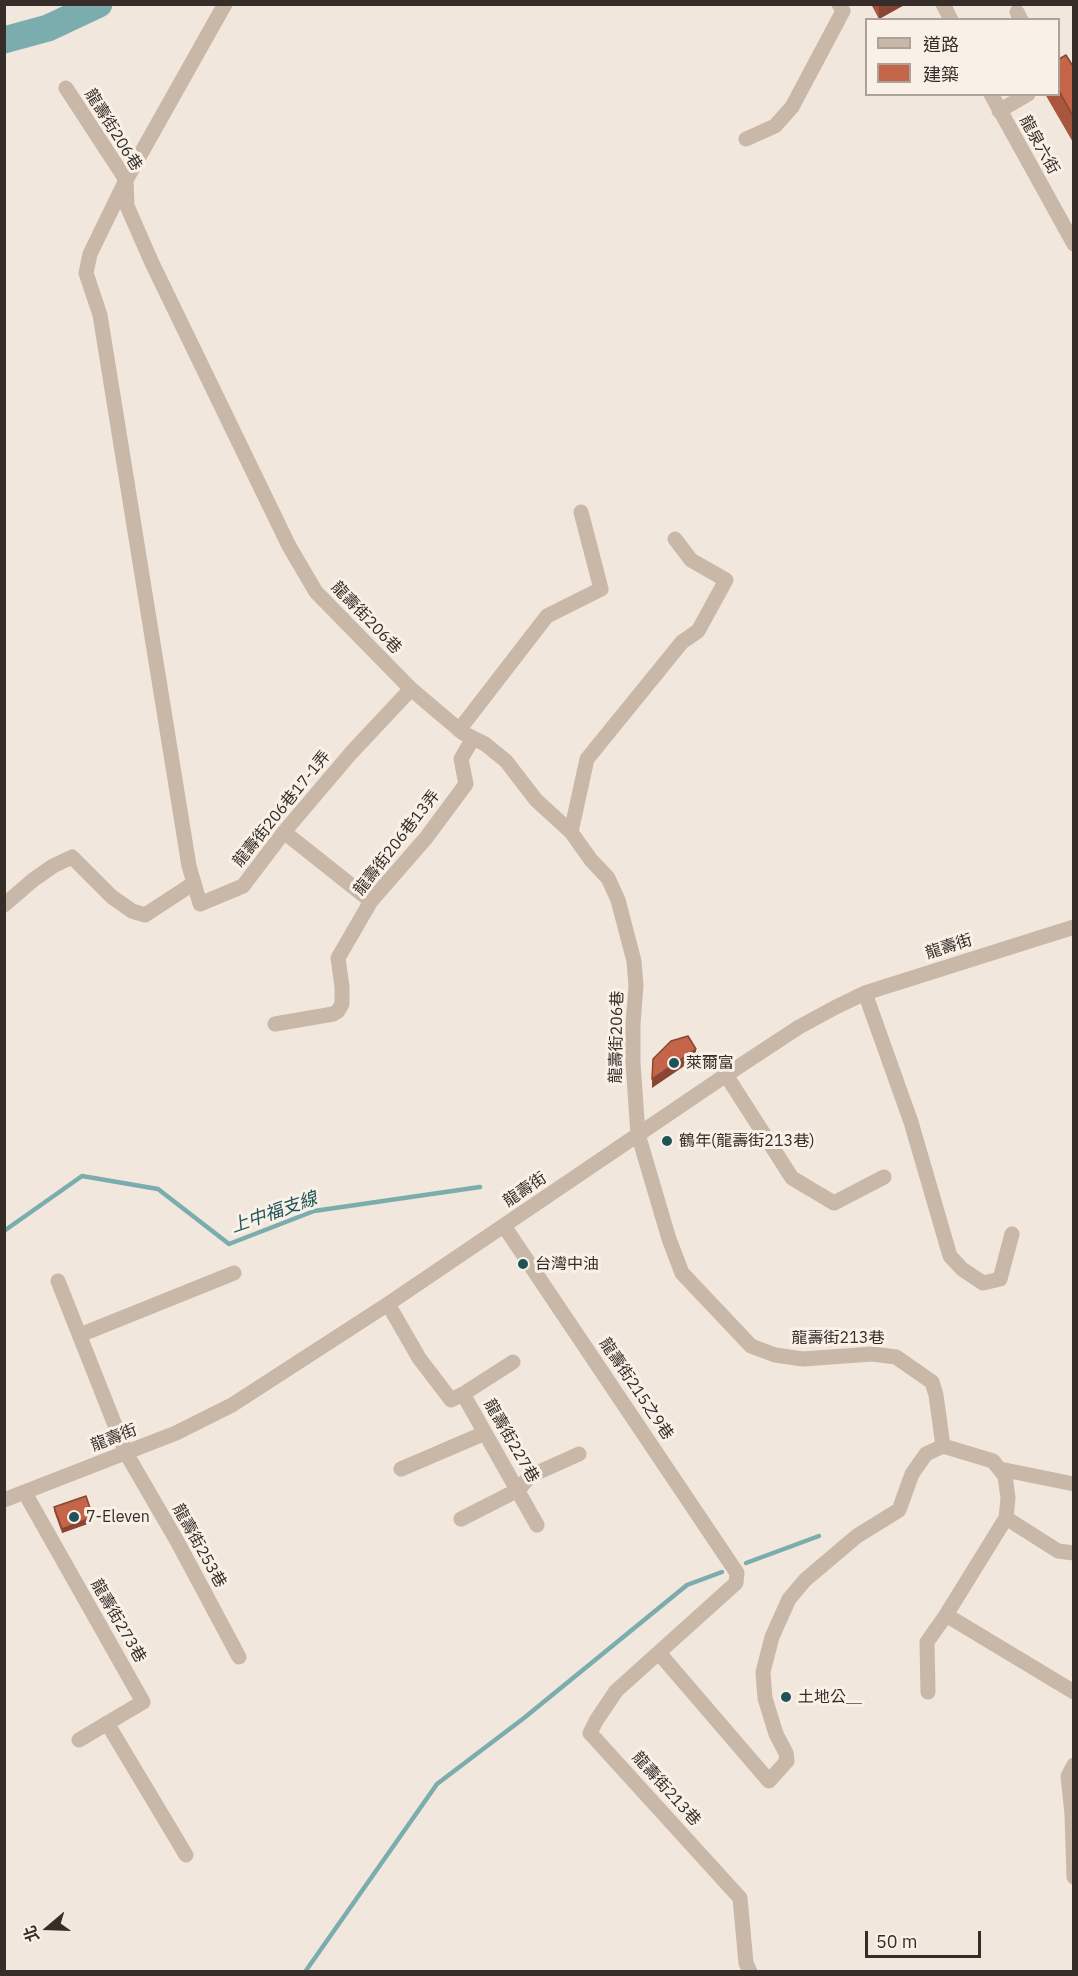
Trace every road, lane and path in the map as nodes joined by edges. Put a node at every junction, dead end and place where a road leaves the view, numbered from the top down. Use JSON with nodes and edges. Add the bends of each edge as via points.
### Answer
{"nodes":[{"id":1,"x":225,"y":4,"type":"edge"},
{"id":2,"x":838,"y":4,"type":"edge"},
{"id":3,"x":943,"y":4,"type":"edge"},
{"id":4,"x":950,"y":18,"type":"edge"},
{"id":5,"x":66,"y":88,"type":"dead end"},
{"id":6,"x":992,"y":96,"type":"edge"},
{"id":7,"x":1025,"y":96,"type":"edge"},
{"id":8,"x":999,"y":111,"type":"junction"},
{"id":9,"x":746,"y":140,"type":"dead end"},
{"id":10,"x":126,"y":180,"type":"junction"},
{"id":11,"x":1074,"y":244,"type":"edge"},
{"id":12,"x":581,"y":512,"type":"dead end"},
{"id":13,"x":675,"y":539,"type":"dead end"},
{"id":14,"x":411,"y":689,"type":"junction"},
{"id":15,"x":459,"y":730,"type":"junction"},
{"id":16,"x":473,"y":738,"type":"junction"},
{"id":17,"x":284,"y":832,"type":"junction"},
{"id":18,"x":571,"y":832,"type":"junction"},
{"id":19,"x":194,"y":884,"type":"junction"},
{"id":20,"x":371,"y":900,"type":"junction"},
{"id":21,"x":4,"y":905,"type":"edge"},
{"id":22,"x":1074,"y":927,"type":"edge"},
{"id":23,"x":865,"y":993,"type":"junction"},
{"id":24,"x":275,"y":1024,"type":"dead end"},
{"id":25,"x":726,"y":1075,"type":"junction"},
{"id":26,"x":638,"y":1134,"type":"junction"},
{"id":27,"x":884,"y":1177,"type":"dead end"},
{"id":28,"x":504,"y":1226,"type":"junction"},
{"id":29,"x":1012,"y":1234,"type":"dead end"},
{"id":30,"x":234,"y":1273,"type":"dead end"},
{"id":31,"x":58,"y":1281,"type":"dead end"},
{"id":32,"x":388,"y":1304,"type":"junction"},
{"id":33,"x":80,"y":1335,"type":"junction"},
{"id":34,"x":513,"y":1362,"type":"dead end"},
{"id":35,"x":463,"y":1394,"type":"junction"},
{"id":36,"x":485,"y":1433,"type":"junction"},
{"id":37,"x":943,"y":1446,"type":"junction"},
{"id":38,"x":126,"y":1453,"type":"junction"},
{"id":39,"x":579,"y":1454,"type":"dead end"},
{"id":40,"x":1000,"y":1468,"type":"junction"},
{"id":41,"x":400,"y":1469,"type":"dead end"},
{"id":42,"x":1074,"y":1484,"type":"edge"},
{"id":43,"x":518,"y":1490,"type":"junction"},
{"id":44,"x":25,"y":1492,"type":"junction"},
{"id":45,"x":4,"y":1500,"type":"edge"},
{"id":46,"x":1006,"y":1518,"type":"junction"},
{"id":47,"x":461,"y":1519,"type":"dead end"},
{"id":48,"x":537,"y":1525,"type":"dead end"},
{"id":49,"x":1074,"y":1553,"type":"edge"},
{"id":50,"x":737,"y":1573,"type":"joint"},
{"id":51,"x":946,"y":1615,"type":"junction"},
{"id":52,"x":659,"y":1653,"type":"junction"},
{"id":53,"x":239,"y":1656,"type":"dead end"},
{"id":54,"x":928,"y":1692,"type":"dead end"},
{"id":55,"x":1074,"y":1692,"type":"edge"},
{"id":56,"x":107,"y":1723,"type":"junction"},
{"id":57,"x":78,"y":1740,"type":"dead end"},
{"id":58,"x":1074,"y":1766,"type":"edge"},
{"id":59,"x":186,"y":1855,"type":"dead end"},
{"id":60,"x":1074,"y":1877,"type":"edge"},
{"id":61,"x":750,"y":1971,"type":"edge"}],
"edges":[{"from":1,"to":10,"type":"street"},
{"from":2,"to":9,"type":"street","via":[[843,11],[792,107],[776,126]]},
{"from":3,"to":4,"type":"street"},
{"from":5,"to":10,"type":"street","name":"龍壽街206巷"},
{"from":6,"to":8,"type":"street","name":"龍泉六街"},
{"from":7,"to":8,"type":"street"},
{"from":8,"to":11,"type":"street","name":"龍泉六街"},
{"from":10,"to":14,"type":"street","name":"龍壽街206巷","via":[[127,206],[152,263],[289,546],[316,592]]},
{"from":10,"to":19,"type":"street","via":[[90,254],[87,273],[100,315]]},
{"from":12,"to":15,"type":"street","via":[[601,589],[548,616]]},
{"from":13,"to":18,"type":"street","via":[[691,560],[726,580],[698,631],[682,642],[587,759]]},
{"from":14,"to":15,"type":"street","name":"龍壽街206巷"},
{"from":14,"to":17,"type":"street","name":"龍壽街206巷17-1弄"},
{"from":15,"to":16,"type":"street","name":"龍壽街206巷"},
{"from":16,"to":18,"type":"street","name":"龍壽街206巷","via":[[506,761],[536,800]]},
{"from":16,"to":20,"type":"street","name":"龍壽街206巷13弄","via":[[461,759],[466,784],[426,838]]},
{"from":17,"to":19,"type":"street","name":"龍壽街206巷17-1弄","via":[[243,886],[200,904]]},
{"from":17,"to":20,"type":"street"},
{"from":18,"to":26,"type":"street","name":"龍壽街206巷","via":[[608,878],[634,961],[633,1063]]},
{"from":19,"to":21,"type":"street","via":[[145,915],[112,897],[72,856],[40,875]]},
{"from":20,"to":24,"type":"street","name":"龍壽街206巷13弄","via":[[338,958],[342,1005],[338,1011]]},
{"from":22,"to":23,"type":"street","name":"龍壽街"},
{"from":23,"to":25,"type":"street","name":"龍壽街","via":[[799,1027]]},
{"from":23,"to":29,"type":"street","via":[[910,1122],[950,1256],[983,1283],[1000,1279]]},
{"from":25,"to":26,"type":"street","name":"龍壽街"},
{"from":25,"to":27,"type":"street","via":[[792,1178],[834,1203]]},
{"from":26,"to":28,"type":"street","name":"龍壽街"},
{"from":26,"to":37,"type":"street","name":"龍壽街213巷","via":[[682,1273],[716,1311],[751,1346],[775,1355],[803,1359],[872,1354],[896,1357],[932,1382]]},
{"from":28,"to":32,"type":"street","name":"龍壽街"},
{"from":28,"to":50,"type":"street","name":"龍壽街215之9巷"},
{"from":30,"to":33,"type":"street"},
{"from":31,"to":33,"type":"street","name":"龍壽街253巷"},
{"from":32,"to":35,"type":"street","name":"龍壽街227巷","via":[[419,1358],[451,1400]]},
{"from":32,"to":38,"type":"street","name":"龍壽街","via":[[232,1405]]},
{"from":33,"to":38,"type":"street","name":"龍壽街253巷"},
{"from":34,"to":35,"type":"street"},
{"from":35,"to":36,"type":"street","name":"龍壽街227巷"},
{"from":36,"to":41,"type":"street"},
{"from":36,"to":43,"type":"street","name":"龍壽街227巷"},
{"from":37,"to":40,"type":"street","via":[[993,1461]]},
{"from":37,"to":52,"type":"street","via":[[926,1454],[912,1474],[899,1510],[857,1536],[789,1599],[772,1637],[763,1672],[765,1698],[787,1761],[769,1781]]},
{"from":38,"to":44,"type":"street","name":"龍壽街"},
{"from":38,"to":53,"type":"street","name":"龍壽街253巷"},
{"from":39,"to":43,"type":"street","via":[[530,1476]]},
{"from":40,"to":42,"type":"street"},
{"from":40,"to":46,"type":"street","via":[[1008,1498]]},
{"from":43,"to":47,"type":"street"},
{"from":43,"to":48,"type":"street","name":"龍壽街227巷"},
{"from":44,"to":45,"type":"street","name":"龍壽街"},
{"from":44,"to":56,"type":"street","name":"龍壽街273巷","via":[[143,1702]]},
{"from":46,"to":49,"type":"street","via":[[1058,1551]]},
{"from":46,"to":51,"type":"street"},
{"from":50,"to":52,"type":"street","name":"龍壽街213巷","via":[[736,1583]]},
{"from":51,"to":54,"type":"street","via":[[927,1642]]},
{"from":51,"to":55,"type":"street"},
{"from":52,"to":61,"type":"street","name":"龍壽街213巷","via":[[616,1691],[590,1732],[740,1898]]},
{"from":56,"to":57,"type":"street","name":"龍壽街273巷"},
{"from":56,"to":59,"type":"street"},
{"from":58,"to":60,"type":"street","via":[[1068,1776]]}]}
